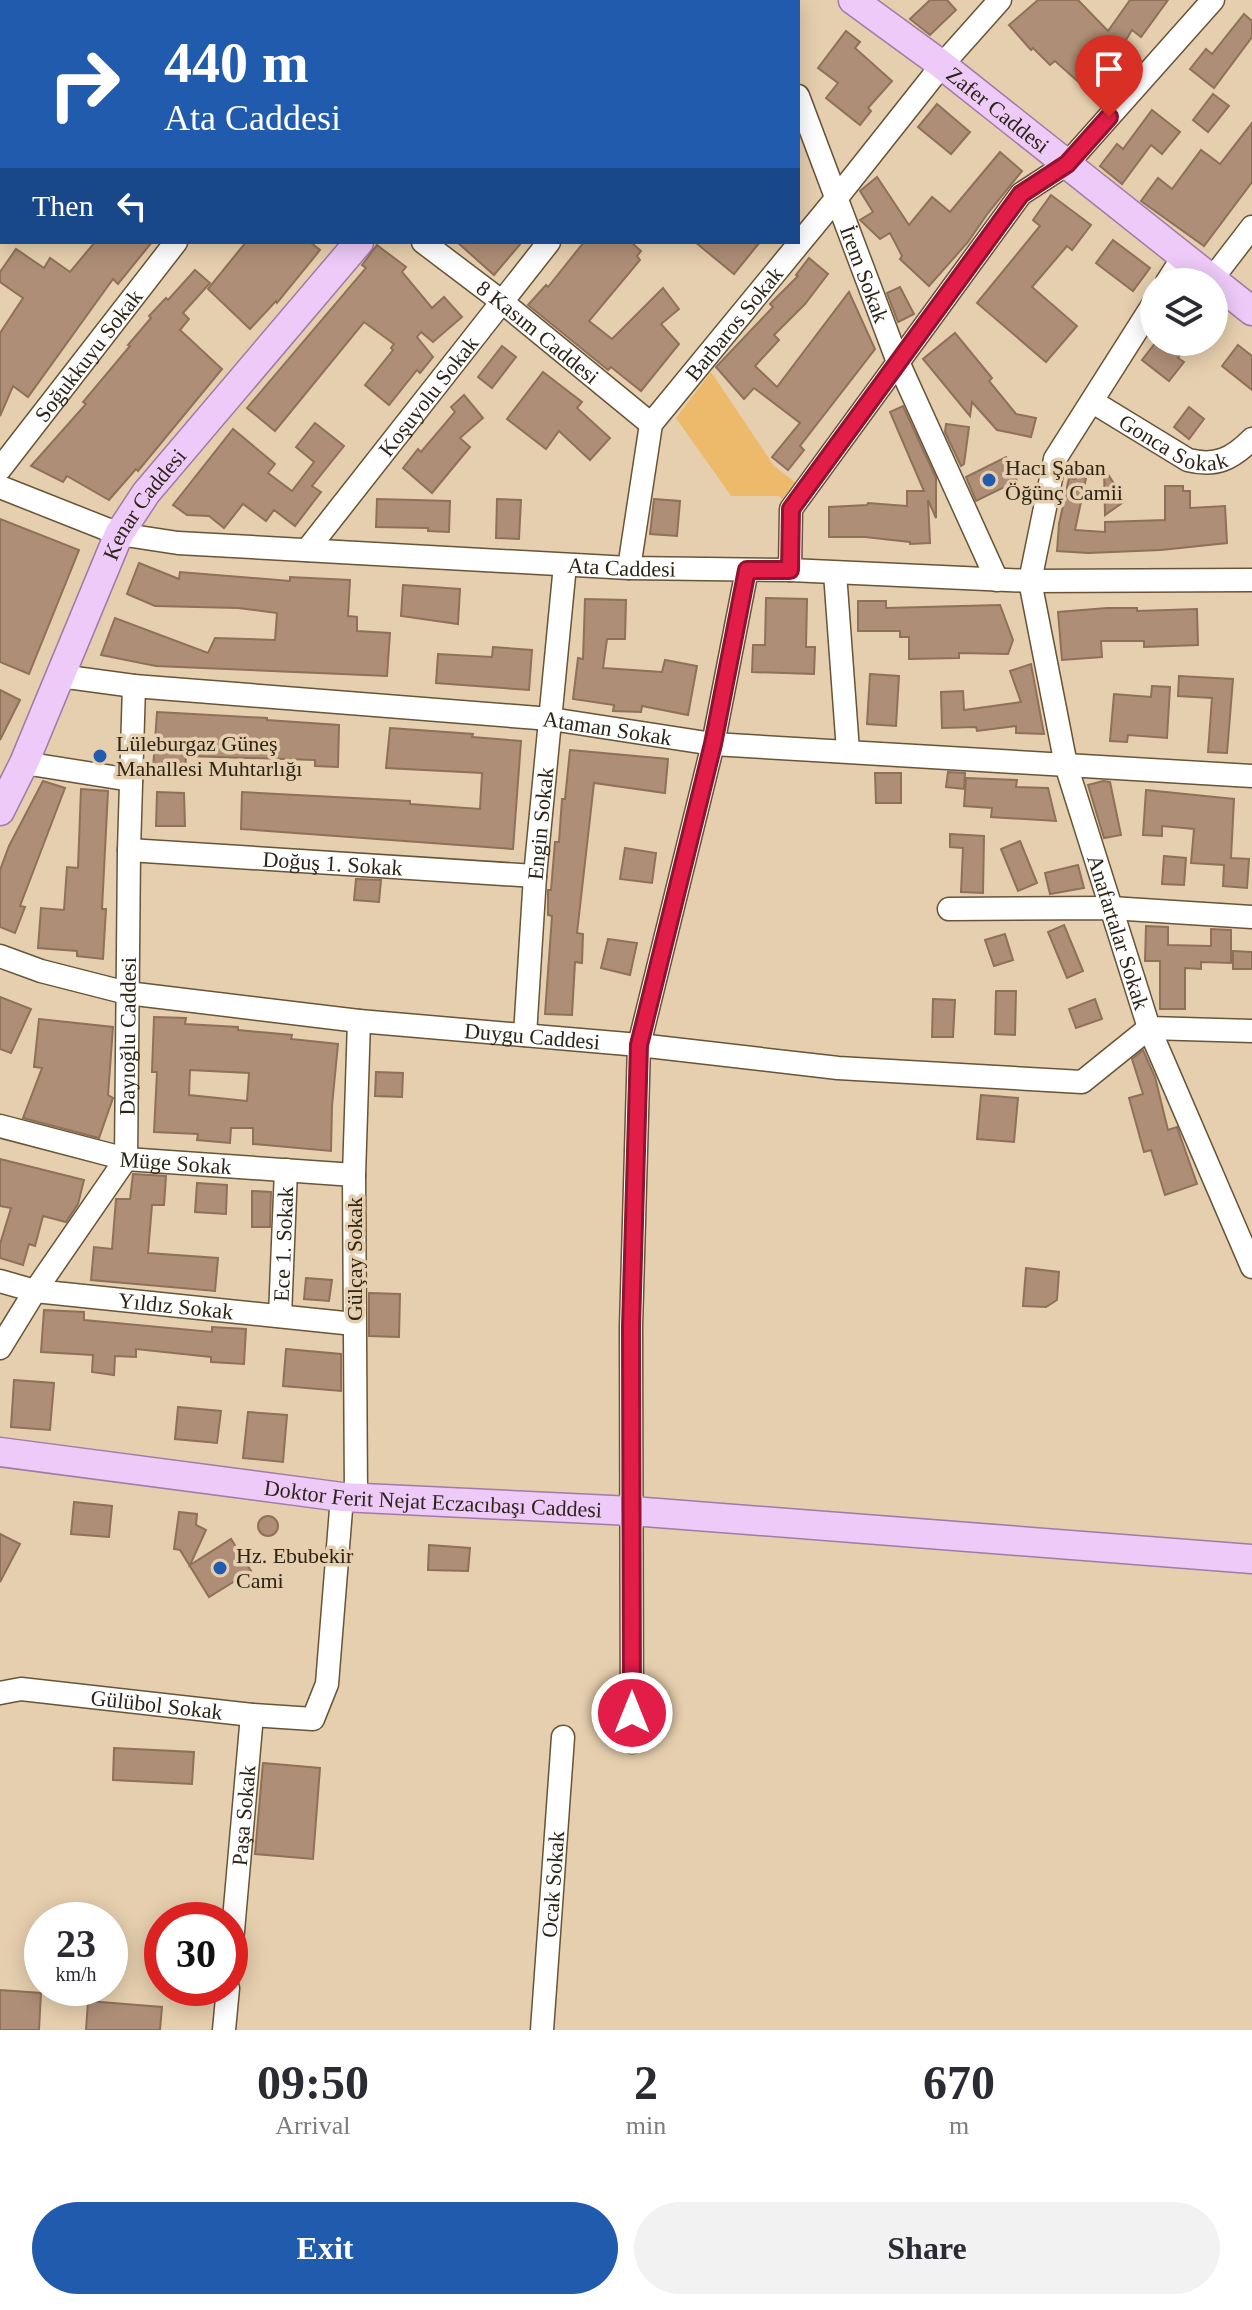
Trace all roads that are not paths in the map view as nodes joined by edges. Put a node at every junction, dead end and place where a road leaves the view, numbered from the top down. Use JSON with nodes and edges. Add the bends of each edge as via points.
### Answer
{"nodes":[{"id":1,"x":853,"y":0,"type":"edge"},
{"id":2,"x":1000,"y":0,"type":"edge"},
{"id":3,"x":1213,"y":0,"type":"edge"},
{"id":4,"x":942,"y":65,"type":"junction"},
{"id":5,"x":800,"y":102,"type":"edge"},
{"id":6,"x":1067,"y":164,"type":"junction"},
{"id":7,"x":835,"y":200,"type":"junction"},
{"id":8,"x":1252,"y":227,"type":"edge"},
{"id":9,"x":800,"y":243,"type":"edge"},
{"id":10,"x":174,"y":244,"type":"edge"},
{"id":11,"x":357,"y":244,"type":"edge"},
{"id":12,"x":426,"y":244,"type":"edge"},
{"id":13,"x":547,"y":244,"type":"edge"},
{"id":14,"x":799,"y":244,"type":"edge"},
{"id":15,"x":1183,"y":257,"type":"junction"},
{"id":16,"x":1176,"y":268,"type":"edge"},
{"id":17,"x":1198,"y":268,"type":"edge"},
{"id":18,"x":1220,"y":268,"type":"edge"},
{"id":19,"x":1228,"y":292,"type":"edge"},
{"id":20,"x":501,"y":301,"type":"junction"},
{"id":21,"x":1252,"y":311,"type":"edge"},
{"id":22,"x":1140,"y":326,"type":"edge"},
{"id":23,"x":898,"y":362,"type":"junction"},
{"id":24,"x":1093,"y":402,"type":"junction"},
{"id":25,"x":651,"y":424,"type":"junction"},
{"id":26,"x":1252,"y":439,"type":"edge"},
{"id":27,"x":0,"y":469,"type":"edge"},
{"id":28,"x":0,"y":487,"type":"edge"},
{"id":29,"x":119,"y":534,"type":"junction"},
{"id":30,"x":307,"y":550,"type":"junction"},
{"id":31,"x":565,"y":565,"type":"junction"},
{"id":32,"x":629,"y":568,"type":"junction"},
{"id":33,"x":747,"y":570,"type":"junction"},
{"id":34,"x":790,"y":570,"type":"junction"},
{"id":35,"x":835,"y":573,"type":"junction"},
{"id":36,"x":997,"y":580,"type":"junction"},
{"id":37,"x":1252,"y":580,"type":"edge"},
{"id":38,"x":1030,"y":581,"type":"junction"},
{"id":39,"x":60,"y":676,"type":"junction"},
{"id":40,"x":134,"y":686,"type":"junction"},
{"id":41,"x":551,"y":719,"type":"junction"},
{"id":42,"x":713,"y":744,"type":"junction"},
{"id":43,"x":848,"y":751,"type":"junction"},
{"id":44,"x":24,"y":763,"type":"junction"},
{"id":45,"x":1066,"y":765,"type":"junction"},
{"id":46,"x":1252,"y":776,"type":"edge"},
{"id":47,"x":131,"y":780,"type":"junction"},
{"id":48,"x":3,"y":796,"type":"edge"},
{"id":49,"x":129,"y":850,"type":"junction"},
{"id":50,"x":535,"y":876,"type":"junction"},
{"id":51,"x":1111,"y":908,"type":"junction"},
{"id":52,"x":949,"y":909,"type":"dead end"},
{"id":53,"x":1252,"y":917,"type":"edge"},
{"id":54,"x":0,"y":956,"type":"edge"},
{"id":55,"x":127,"y":993,"type":"junction"},
{"id":56,"x":359,"y":1021,"type":"junction"},
{"id":57,"x":1149,"y":1028,"type":"junction"},
{"id":58,"x":1252,"y":1031,"type":"edge"},
{"id":59,"x":525,"y":1035,"type":"junction"},
{"id":60,"x":639,"y":1045,"type":"junction"},
{"id":61,"x":0,"y":1126,"type":"edge"},
{"id":62,"x":126,"y":1159,"type":"junction"},
{"id":63,"x":286,"y":1170,"type":"junction"},
{"id":64,"x":354,"y":1175,"type":"junction"},
{"id":65,"x":1251,"y":1263,"type":"edge"},
{"id":66,"x":0,"y":1281,"type":"edge"},
{"id":67,"x":35,"y":1291,"type":"junction"},
{"id":68,"x":280,"y":1316,"type":"junction"},
{"id":69,"x":354,"y":1324,"type":"junction"},
{"id":70,"x":0,"y":1348,"type":"edge"},
{"id":71,"x":0,"y":1452,"type":"edge"},
{"id":72,"x":349,"y":1497,"type":"junction"},
{"id":73,"x":632,"y":1511,"type":"junction"},
{"id":74,"x":1252,"y":1559,"type":"edge"},
{"id":75,"x":0,"y":1693,"type":"edge"},
{"id":76,"x":252,"y":1715,"type":"junction"},
{"id":77,"x":313,"y":1719,"type":"joint"},
{"id":78,"x":563,"y":1737,"type":"dead end"},
{"id":79,"x":632,"y":1742,"type":"dead end"},
{"id":80,"x":236,"y":1902,"type":"edge"},
{"id":81,"x":226,"y":2006,"type":"edge"},
{"id":82,"x":224,"y":2030,"type":"edge"},
{"id":83,"x":542,"y":2030,"type":"edge"}],
"edges":[{"from":1,"to":4,"type":"main road","name":"Zafer Caddesi"},
{"from":2,"to":4,"type":"street","name":"Barbaros Sokak"},
{"from":3,"to":6,"type":"street"},
{"from":4,"to":6,"type":"main road","name":"Zafer Caddesi"},
{"from":4,"to":7,"type":"street","name":"Barbaros Sokak"},
{"from":5,"to":7,"type":"street","name":"İrem Sokak"},
{"from":6,"to":15,"type":"main road","name":"Zafer Caddesi"},
{"from":6,"to":23,"type":"street","via":[[1021,194]]},
{"from":7,"to":9,"type":"street","name":"Barbaros Sokak"},
{"from":7,"to":23,"type":"street","name":"İrem Sokak"},
{"from":8,"to":18,"type":"street"},
{"from":10,"to":27,"type":"street","name":"Soğukkuyu Sokak"},
{"from":11,"to":29,"type":"main road","name":"Kenar Caddesi","via":[[146,493]]},
{"from":12,"to":20,"type":"street","name":"8 Kasım Caddesi"},
{"from":13,"to":20,"type":"street","name":"Koşuyolu Sokak"},
{"from":14,"to":25,"type":"street","name":"Barbaros Sokak"},
{"from":15,"to":16,"type":"street"},
{"from":15,"to":17,"type":"main road","name":"Zafer Caddesi"},
{"from":19,"to":21,"type":"main road","name":"Zafer Caddesi"},
{"from":20,"to":25,"type":"street","name":"8 Kasım Caddesi"},
{"from":20,"to":30,"type":"street","name":"Koşuyolu Sokak"},
{"from":22,"to":24,"type":"street"},
{"from":23,"to":34,"type":"street","via":[[791,509]]},
{"from":23,"to":36,"type":"street","name":"İrem Sokak"},
{"from":24,"to":26,"type":"street","name":"Gonca Sokak","via":[[1188,460],[1204,464],[1232,457]]},
{"from":24,"to":38,"type":"street","via":[[1055,459]]},
{"from":25,"to":32,"type":"street"},
{"from":28,"to":29,"type":"street","name":"Ata Caddesi"},
{"from":29,"to":30,"type":"street","name":"Ata Caddesi"},
{"from":29,"to":39,"type":"main road","name":"Kenar Caddesi"},
{"from":30,"to":31,"type":"street","name":"Ata Caddesi"},
{"from":31,"to":32,"type":"street","name":"Ata Caddesi"},
{"from":31,"to":41,"type":"street","name":"Engin Sokak"},
{"from":32,"to":33,"type":"street","name":"Ata Caddesi"},
{"from":33,"to":34,"type":"street","name":"Ata Caddesi"},
{"from":33,"to":42,"type":"street"},
{"from":34,"to":35,"type":"street","name":"Ata Caddesi"},
{"from":35,"to":36,"type":"street","name":"Ata Caddesi"},
{"from":35,"to":43,"type":"street"},
{"from":36,"to":38,"type":"street","name":"Ata Caddesi"},
{"from":37,"to":38,"type":"street","name":"Ata Caddesi"},
{"from":38,"to":45,"type":"street","name":"Anafartalar Sokak"},
{"from":39,"to":40,"type":"street","name":"Ataman Sokak"},
{"from":39,"to":44,"type":"main road","name":"Kenar Caddesi"},
{"from":40,"to":41,"type":"street","name":"Ataman Sokak"},
{"from":40,"to":47,"type":"street","name":"Dayıoğlu Caddesi"},
{"from":41,"to":42,"type":"street","name":"Ataman Sokak"},
{"from":41,"to":50,"type":"street","name":"Engin Sokak"},
{"from":42,"to":43,"type":"street","name":"Ataman Sokak"},
{"from":42,"to":60,"type":"street"},
{"from":43,"to":45,"type":"street","name":"Ataman Sokak"},
{"from":44,"to":47,"type":"street"},
{"from":44,"to":48,"type":"main road","name":"Kenar Caddesi"},
{"from":45,"to":46,"type":"street","name":"Ataman Sokak"},
{"from":45,"to":51,"type":"street","name":"Anafartalar Sokak"},
{"from":47,"to":49,"type":"street","name":"Dayıoğlu Caddesi"},
{"from":49,"to":50,"type":"street","name":"Doğuş 1. Sokak"},
{"from":49,"to":55,"type":"street","name":"Dayıoğlu Caddesi"},
{"from":50,"to":59,"type":"street","name":"Engin Sokak"},
{"from":51,"to":52,"type":"street"},
{"from":51,"to":53,"type":"street"},
{"from":51,"to":57,"type":"street","name":"Anafartalar Sokak"},
{"from":54,"to":55,"type":"street","name":"Duygu Caddesi"},
{"from":55,"to":56,"type":"street","name":"Duygu Caddesi"},
{"from":55,"to":62,"type":"street","name":"Dayıoğlu Caddesi"},
{"from":56,"to":59,"type":"street","name":"Duygu Caddesi"},
{"from":56,"to":64,"type":"street","name":"Gülçay Sokak"},
{"from":57,"to":58,"type":"street"},
{"from":57,"to":60,"type":"street","name":"Duygu Caddesi","via":[[1082,1082],[838,1068]]},
{"from":57,"to":65,"type":"street","name":"Anafartalar Sokak"},
{"from":59,"to":60,"type":"street","name":"Duygu Caddesi"},
{"from":60,"to":73,"type":"street"},
{"from":61,"to":62,"type":"street","name":"Müge Sokak"},
{"from":62,"to":63,"type":"street","name":"Müge Sokak"},
{"from":62,"to":67,"type":"street"},
{"from":63,"to":64,"type":"street","name":"Müge Sokak"},
{"from":63,"to":68,"type":"street","name":"Ece 1. Sokak"},
{"from":64,"to":69,"type":"street","name":"Gülçay Sokak"},
{"from":66,"to":67,"type":"street","name":"Yıldız Sokak"},
{"from":67,"to":68,"type":"street","name":"Yıldız Sokak"},
{"from":67,"to":70,"type":"street"},
{"from":68,"to":69,"type":"street","name":"Yıldız Sokak"},
{"from":69,"to":72,"type":"street","name":"Gülçay Sokak"},
{"from":71,"to":72,"type":"main road","name":"Doktor Ferit Nejat Eczacıbaşı Caddesi"},
{"from":72,"to":73,"type":"main road","name":"Doktor Ferit Nejat Eczacıbaşı Caddesi"},
{"from":72,"to":77,"type":"street","name":"Gülçay Sokak","via":[[327,1684]]},
{"from":73,"to":74,"type":"main road","name":"Doktor Ferit Nejat Eczacıbaşı Caddesi"},
{"from":73,"to":79,"type":"street"},
{"from":75,"to":76,"type":"street","name":"Gülübol Sokak","via":[[21,1689]]},
{"from":76,"to":77,"type":"street","name":"Gülübol Sokak"},
{"from":76,"to":80,"type":"street","name":"Paşa Sokak"},
{"from":78,"to":83,"type":"street","name":"Ocak Sokak"},
{"from":81,"to":82,"type":"street"}]}
